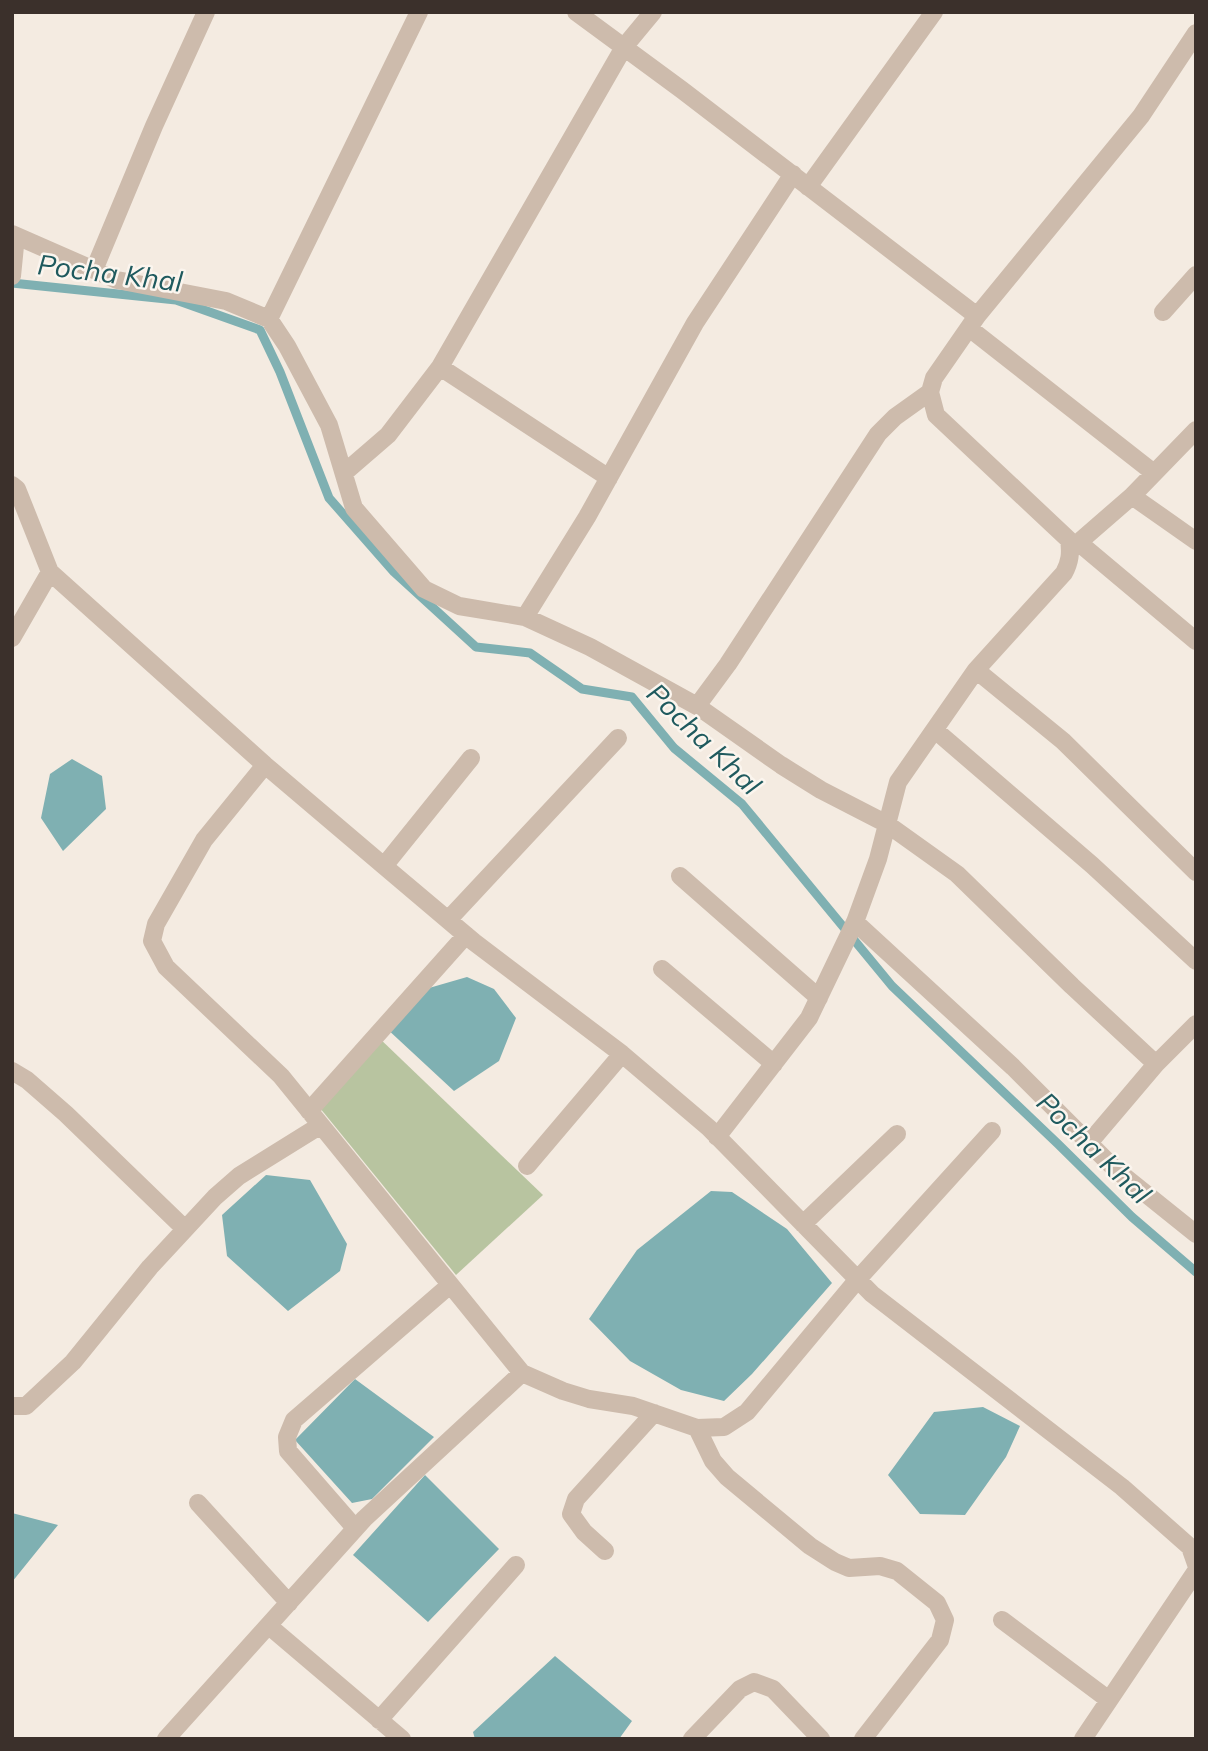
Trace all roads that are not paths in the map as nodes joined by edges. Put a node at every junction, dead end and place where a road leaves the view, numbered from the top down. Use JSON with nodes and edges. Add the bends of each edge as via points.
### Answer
{"nodes":[{"id":1,"x":206,"y":12,"type":"edge"},
{"id":2,"x":419,"y":12,"type":"edge"},
{"id":3,"x":576,"y":12,"type":"edge"},
{"id":4,"x":653,"y":12,"type":"edge"},
{"id":5,"x":934,"y":12,"type":"edge"},
{"id":6,"x":1196,"y":33,"type":"edge"},
{"id":7,"x":624,"y":47,"type":"junction"},
{"id":8,"x":793,"y":174,"type":"junction"},
{"id":9,"x":808,"y":187,"type":"junction"},
{"id":10,"x":14,"y":235,"type":"edge"},
{"id":11,"x":94,"y":270,"type":"junction"},
{"id":12,"x":1196,"y":275,"type":"edge"},
{"id":13,"x":12,"y":276,"type":"edge"},
{"id":14,"x":1163,"y":312,"type":"dead end"},
{"id":15,"x":269,"y":319,"type":"junction"},
{"id":16,"x":973,"y":322,"type":"junction"},
{"id":17,"x":440,"y":367,"type":"junction"},
{"id":18,"x":930,"y":392,"type":"junction"},
{"id":19,"x":1196,"y":430,"type":"edge"},
{"id":20,"x":344,"y":473,"type":"junction"},
{"id":21,"x":1154,"y":473,"type":"junction"},
{"id":22,"x":609,"y":478,"type":"junction"},
{"id":23,"x":12,"y":485,"type":"edge"},
{"id":24,"x":1132,"y":496,"type":"junction"},
{"id":25,"x":1196,"y":541,"type":"edge"},
{"id":26,"x":1075,"y":546,"type":"junction"},
{"id":27,"x":50,"y":572,"type":"junction"},
{"id":28,"x":525,"y":617,"type":"junction"},
{"id":29,"x":12,"y":638,"type":"edge"},
{"id":30,"x":1196,"y":641,"type":"edge"},
{"id":31,"x":976,"y":670,"type":"junction"},
{"id":32,"x":697,"y":706,"type":"junction"},
{"id":33,"x":935,"y":730,"type":"junction"},
{"id":34,"x":618,"y":738,"type":"dead end"},
{"id":35,"x":471,"y":758,"type":"dead end"},
{"id":36,"x":265,"y":765,"type":"junction"},
{"id":37,"x":887,"y":824,"type":"junction"},
{"id":38,"x":384,"y":866,"type":"junction"},
{"id":39,"x":1196,"y":872,"type":"edge"},
{"id":40,"x":680,"y":876,"type":"dead end"},
{"id":41,"x":448,"y":920,"type":"junction"},
{"id":42,"x":851,"y":930,"type":"junction"},
{"id":43,"x":466,"y":935,"type":"junction"},
{"id":44,"x":1196,"y":961,"type":"edge"},
{"id":45,"x":662,"y":969,"type":"dead end"},
{"id":46,"x":819,"y":998,"type":"junction"},
{"id":47,"x":1196,"y":1024,"type":"edge"},
{"id":48,"x":622,"y":1054,"type":"junction"},
{"id":49,"x":1156,"y":1063,"type":"junction"},
{"id":50,"x":774,"y":1064,"type":"junction"},
{"id":51,"x":12,"y":1071,"type":"edge"},
{"id":52,"x":309,"y":1111,"type":"junction"},
{"id":53,"x":321,"y":1125,"type":"junction"},
{"id":54,"x":992,"y":1131,"type":"dead end"},
{"id":55,"x":897,"y":1134,"type":"dead end"},
{"id":56,"x":717,"y":1137,"type":"junction"},
{"id":57,"x":1089,"y":1143,"type":"junction"},
{"id":58,"x":527,"y":1166,"type":"dead end"},
{"id":59,"x":803,"y":1224,"type":"junction"},
{"id":60,"x":185,"y":1229,"type":"junction"},
{"id":61,"x":1196,"y":1234,"type":"edge"},
{"id":62,"x":858,"y":1279,"type":"junction"},
{"id":63,"x":450,"y":1285,"type":"junction"},
{"id":64,"x":522,"y":1373,"type":"junction"},
{"id":65,"x":12,"y":1406,"type":"edge"},
{"id":66,"x":654,"y":1413,"type":"junction"},
{"id":67,"x":697,"y":1428,"type":"junction"},
{"id":68,"x":198,"y":1503,"type":"dead end"},
{"id":69,"x":355,"y":1528,"type":"junction"},
{"id":70,"x":605,"y":1551,"type":"dead end"},
{"id":71,"x":1196,"y":1564,"type":"edge"},
{"id":72,"x":516,"y":1565,"type":"dead end"},
{"id":73,"x":1196,"y":1571,"type":"edge"},
{"id":74,"x":289,"y":1603,"type":"junction"},
{"id":75,"x":1002,"y":1620,"type":"dead end"},
{"id":76,"x":269,"y":1626,"type":"junction"},
{"id":77,"x":1109,"y":1700,"type":"junction"},
{"id":78,"x":379,"y":1720,"type":"junction"},
{"id":79,"x":166,"y":1739,"type":"edge"},
{"id":80,"x":402,"y":1739,"type":"edge"},
{"id":81,"x":692,"y":1739,"type":"edge"},
{"id":82,"x":821,"y":1739,"type":"edge"},
{"id":83,"x":863,"y":1739,"type":"edge"},
{"id":84,"x":1083,"y":1739,"type":"edge"}],
"edges":[{"from":1,"to":11,"type":"street"},
{"from":2,"to":15,"type":"street"},
{"from":3,"to":7,"type":"street"},
{"from":4,"to":7,"type":"street"},
{"from":5,"to":9,"type":"street"},
{"from":6,"to":16,"type":"street","via":[[1141,116]]},
{"from":7,"to":8,"type":"street"},
{"from":7,"to":17,"type":"street"},
{"from":8,"to":9,"type":"street"},
{"from":8,"to":22,"type":"street","via":[[695,323]]},
{"from":9,"to":16,"type":"street"},
{"from":10,"to":11,"type":"street"},
{"from":10,"to":13,"type":"street"},
{"from":11,"to":15,"type":"street","via":[[117,280],[226,301]]},
{"from":12,"to":14,"type":"street"},
{"from":15,"to":20,"type":"street","via":[[329,425]]},
{"from":16,"to":18,"type":"street","via":[[934,378]]},
{"from":16,"to":21,"type":"street"},
{"from":17,"to":20,"type":"street","via":[[388,435]]},
{"from":17,"to":22,"type":"street"},
{"from":18,"to":26,"type":"street","via":[[936,415]]},
{"from":18,"to":32,"type":"street","via":[[878,434]]},
{"from":19,"to":21,"type":"street"},
{"from":20,"to":28,"type":"street","via":[[354,508],[424,589],[459,606]]},
{"from":21,"to":24,"type":"street"},
{"from":22,"to":28,"type":"street"},
{"from":23,"to":27,"type":"street"},
{"from":24,"to":25,"type":"street"},
{"from":24,"to":26,"type":"street"},
{"from":26,"to":30,"type":"street"},
{"from":26,"to":31,"type":"street","via":[[1064,573]]},
{"from":27,"to":29,"type":"street"},
{"from":27,"to":36,"type":"street"},
{"from":28,"to":32,"type":"street"},
{"from":31,"to":33,"type":"street"},
{"from":31,"to":39,"type":"street","via":[[1063,741]]},
{"from":32,"to":37,"type":"street","via":[[811,784]]},
{"from":33,"to":37,"type":"street","via":[[898,782]]},
{"from":33,"to":44,"type":"street"},
{"from":34,"to":41,"type":"street"},
{"from":35,"to":38,"type":"street"},
{"from":36,"to":38,"type":"street"},
{"from":36,"to":52,"type":"street","via":[[204,840],[156,924],[152,942],[166,967],[281,1076]]},
{"from":37,"to":42,"type":"street"},
{"from":37,"to":49,"type":"street","via":[[957,874]]},
{"from":38,"to":41,"type":"street"},
{"from":40,"to":46,"type":"street"},
{"from":41,"to":43,"type":"street"},
{"from":42,"to":46,"type":"street"},
{"from":42,"to":57,"type":"street","via":[[1013,1067]]},
{"from":43,"to":48,"type":"street"},
{"from":43,"to":52,"type":"street"},
{"from":45,"to":50,"type":"street"},
{"from":46,"to":50,"type":"street"},
{"from":47,"to":49,"type":"street"},
{"from":48,"to":56,"type":"street"},
{"from":48,"to":58,"type":"street"},
{"from":49,"to":57,"type":"street"},
{"from":50,"to":56,"type":"street"},
{"from":51,"to":60,"type":"street","via":[[66,1114]]},
{"from":52,"to":53,"type":"street"},
{"from":53,"to":60,"type":"street","via":[[239,1176]]},
{"from":53,"to":63,"type":"street"},
{"from":54,"to":62,"type":"street"},
{"from":55,"to":59,"type":"street"},
{"from":56,"to":59,"type":"street"},
{"from":57,"to":61,"type":"street"},
{"from":59,"to":62,"type":"street"},
{"from":60,"to":65,"type":"street","via":[[73,1362],[26,1406]]},
{"from":62,"to":67,"type":"street","via":[[747,1412],[724,1427]]},
{"from":62,"to":71,"type":"street","via":[[1122,1487],[1190,1547]]},
{"from":63,"to":64,"type":"street"},
{"from":63,"to":69,"type":"street","via":[[294,1420],[287,1437],[288,1451]]},
{"from":64,"to":66,"type":"street","via":[[589,1399]]},
{"from":64,"to":69,"type":"street"},
{"from":66,"to":67,"type":"street"},
{"from":66,"to":70,"type":"street","via":[[576,1499],[571,1514]]},
{"from":67,"to":83,"type":"street","via":[[713,1461],[727,1477],[810,1546],[849,1568],[880,1566],[897,1571],[937,1603],[945,1620],[940,1640]]},
{"from":68,"to":74,"type":"street"},
{"from":69,"to":74,"type":"street"},
{"from":72,"to":78,"type":"street"},
{"from":73,"to":77,"type":"street"},
{"from":74,"to":76,"type":"street"},
{"from":75,"to":77,"type":"street"},
{"from":76,"to":78,"type":"street"},
{"from":76,"to":79,"type":"street"},
{"from":77,"to":84,"type":"street"},
{"from":78,"to":80,"type":"street"},
{"from":81,"to":82,"type":"street","via":[[740,1689],[754,1682],[773,1689]]}]}
